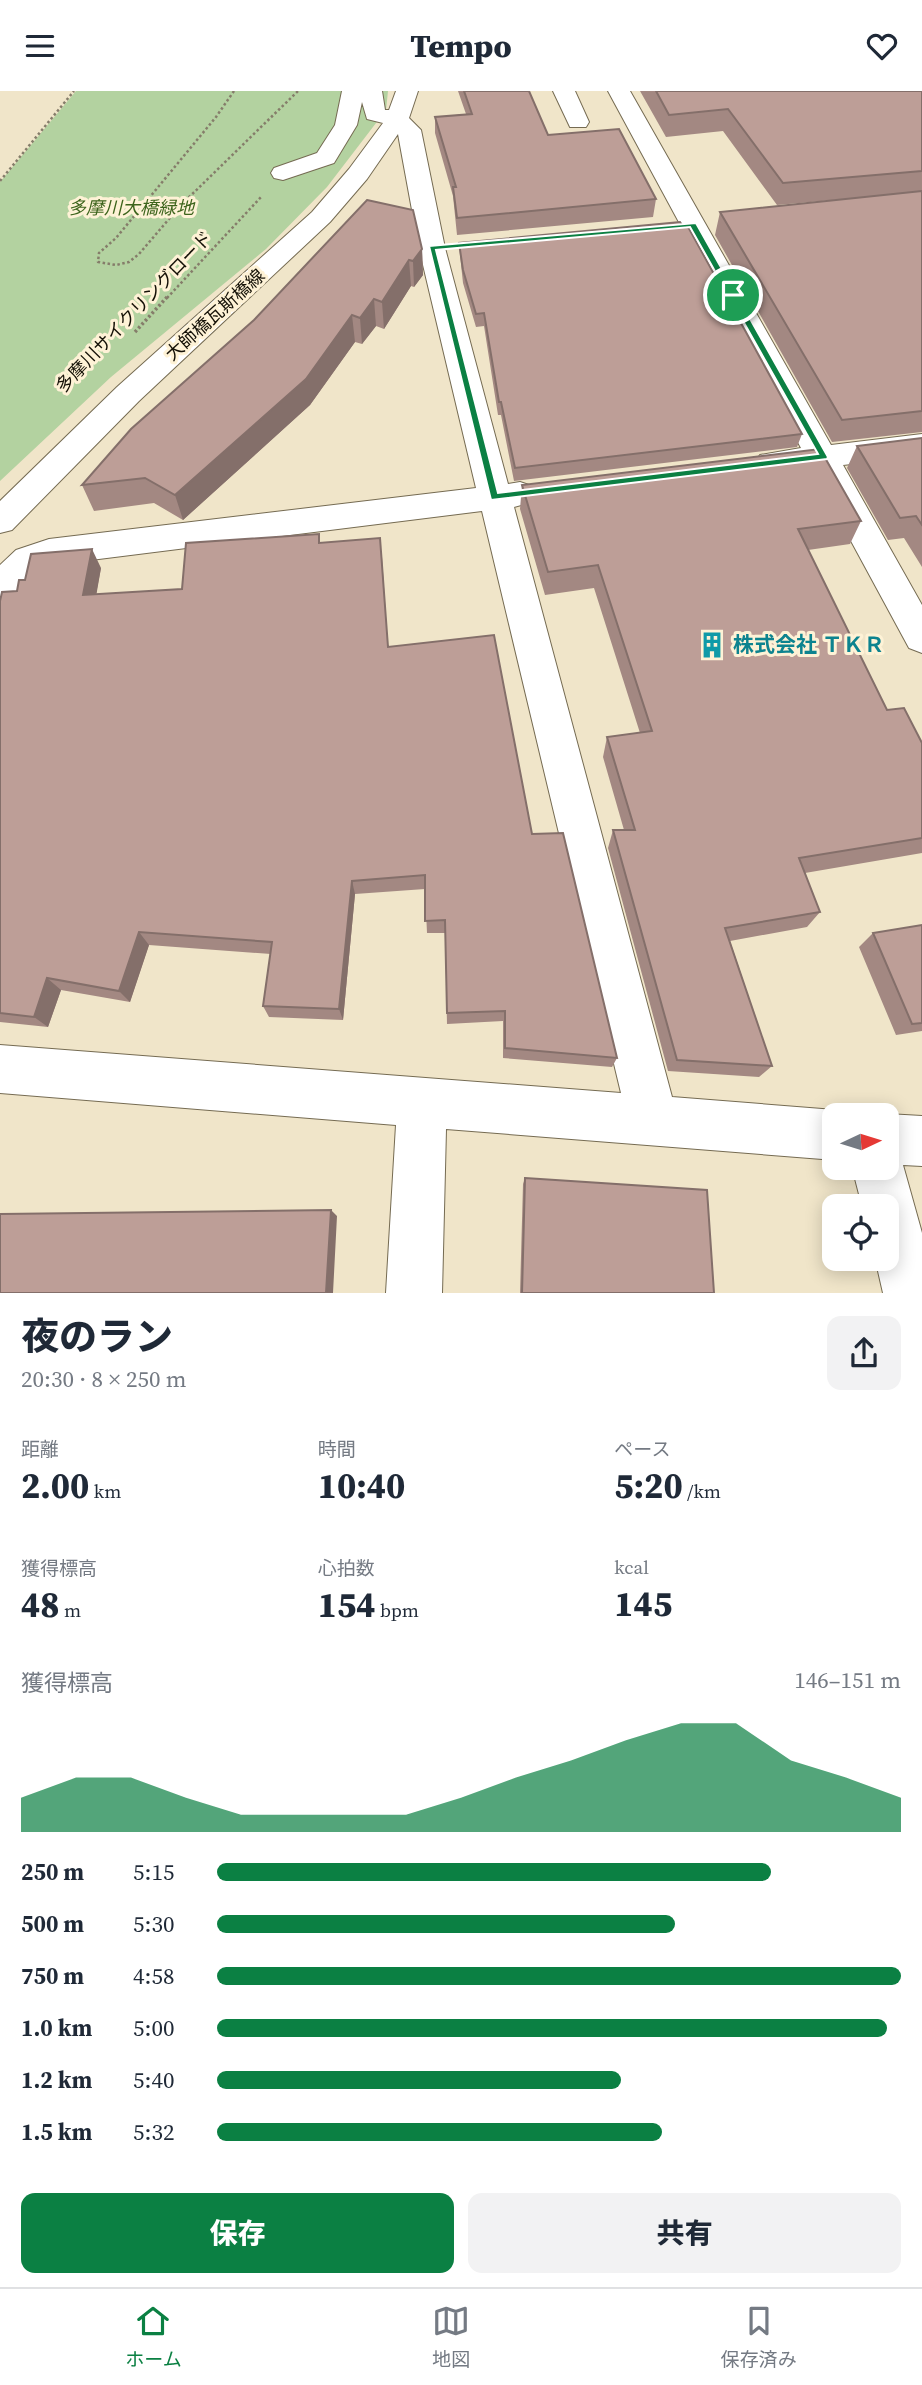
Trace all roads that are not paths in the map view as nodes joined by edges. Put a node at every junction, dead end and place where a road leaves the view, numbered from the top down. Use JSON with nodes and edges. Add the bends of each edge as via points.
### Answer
{"nodes":[{"id":1,"x":354,"y":91,"type":"edge"},
{"id":2,"x":371,"y":91,"type":"edge"},
{"id":3,"x":564,"y":91,"type":"edge"},
{"id":4,"x":620,"y":91,"type":"edge"},
{"id":5,"x":402,"y":105,"type":"edge"},
{"id":6,"x":578,"y":122,"type":"dead end"},
{"id":7,"x":283,"y":173,"type":"road end"},
{"id":8,"x":922,"y":445,"type":"edge"},
{"id":9,"x":824,"y":457,"type":"junction"},
{"id":10,"x":741,"y":467,"type":"edge"},
{"id":11,"x":549,"y":491,"type":"edge"},
{"id":12,"x":494,"y":497,"type":"junction"},
{"id":13,"x":0,"y":521,"type":"edge"},
{"id":14,"x":0,"y":586,"type":"edge"},
{"id":15,"x":922,"y":638,"type":"edge"},
{"id":16,"x":0,"y":1069,"type":"edge"},
{"id":17,"x":422,"y":1103,"type":"junction"},
{"id":18,"x":653,"y":1121,"type":"junction"},
{"id":19,"x":822,"y":1134,"type":"edge"},
{"id":20,"x":900,"y":1140,"type":"edge"},
{"id":21,"x":922,"y":1141,"type":"edge"},
{"id":22,"x":881,"y":1180,"type":"edge"},
{"id":23,"x":414,"y":1293,"type":"edge"},
{"id":24,"x":911,"y":1293,"type":"edge"}],
"edges":[{"from":1,"to":7,"type":"street","via":[[346,125],[326,158]]},
{"from":2,"to":5,"type":"street","via":[[375,114]]},
{"from":3,"to":6,"type":"street"},
{"from":4,"to":9,"type":"street"},
{"from":5,"to":12,"type":"street","via":[[446,246]]},
{"from":5,"to":13,"type":"street","name":"大師橋瓦斯橋線","via":[[358,174],[321,217],[128,394]]},
{"from":8,"to":9,"type":"street"},
{"from":9,"to":10,"type":"street"},
{"from":9,"to":15,"type":"street"},
{"from":11,"to":12,"type":"street"},
{"from":12,"to":14,"type":"street","via":[[49,552],[28,559]]},
{"from":12,"to":18,"type":"street"},
{"from":16,"to":17,"type":"street"},
{"from":17,"to":18,"type":"street"},
{"from":17,"to":23,"type":"street"},
{"from":18,"to":19,"type":"street"},
{"from":20,"to":21,"type":"street"},
{"from":22,"to":24,"type":"street"}]}
